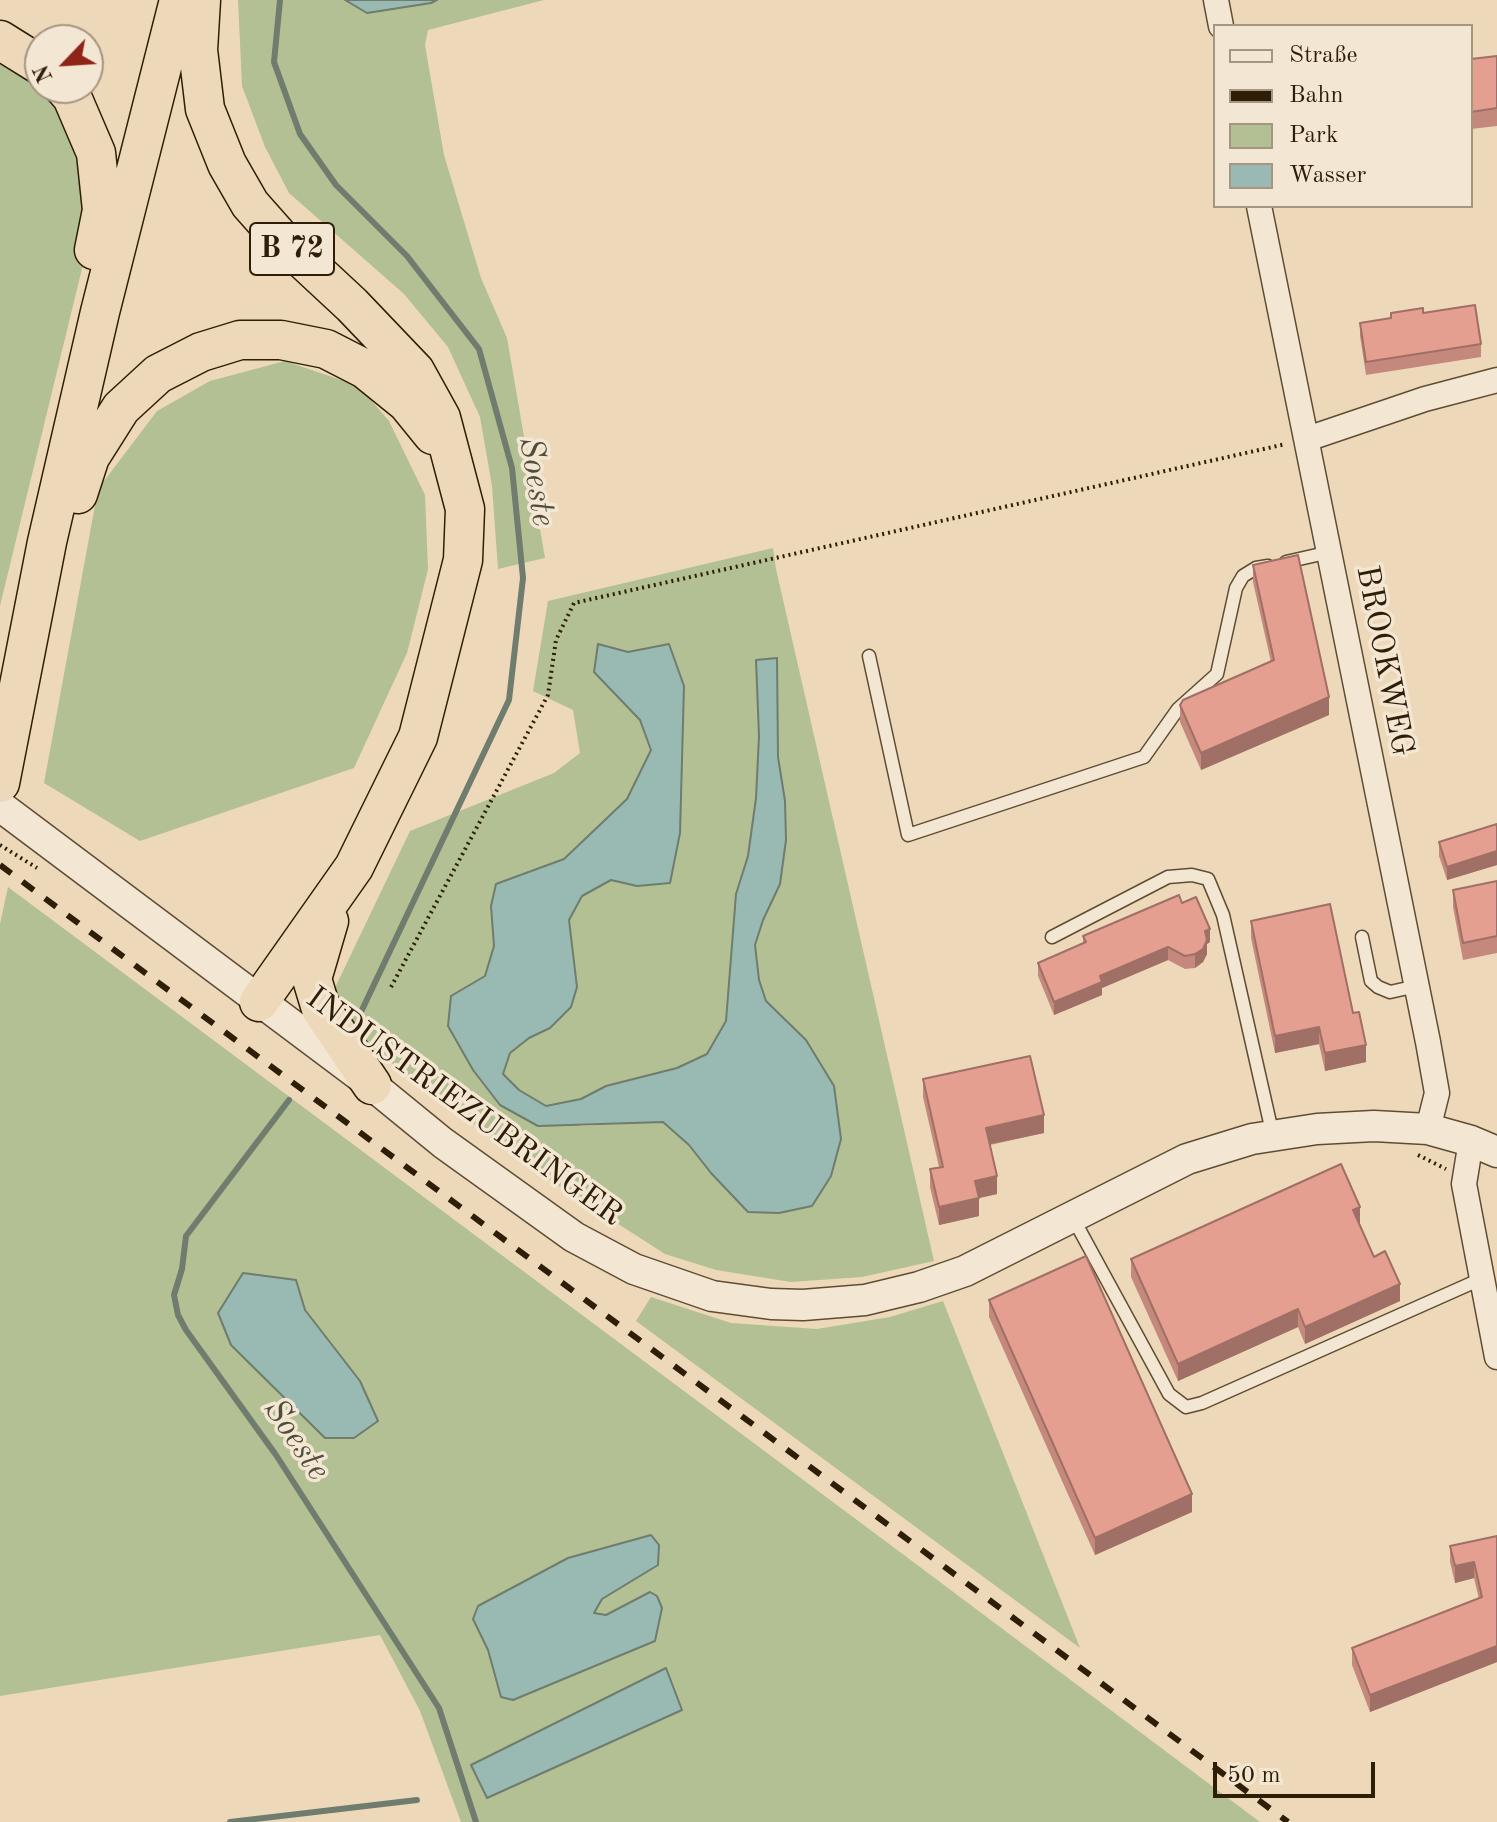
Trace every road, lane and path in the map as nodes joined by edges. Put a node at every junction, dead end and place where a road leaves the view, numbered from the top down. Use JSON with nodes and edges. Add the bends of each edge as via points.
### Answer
{"nodes":[{"id":1,"x":179,"y":0,"type":"edge"},
{"id":2,"x":201,"y":0,"type":"edge"},
{"id":3,"x":1216,"y":0,"type":"edge"},
{"id":4,"x":1221,"y":24,"type":"edge"},
{"id":5,"x":0,"y":40,"type":"edge"},
{"id":6,"x":24,"y":55,"type":"edge"},
{"id":7,"x":75,"y":104,"type":"edge"},
{"id":8,"x":1259,"y":208,"type":"edge"},
{"id":9,"x":100,"y":312,"type":"junction"},
{"id":10,"x":1497,"y":380,"type":"edge"},
{"id":11,"x":1307,"y":439,"type":"junction"},
{"id":12,"x":453,"y":466,"type":"junction"},
{"id":13,"x":47,"y":542,"type":"junction"},
{"id":14,"x":1330,"y":552,"type":"junction"},
{"id":15,"x":869,"y":656,"type":"dead end"},
{"id":16,"x":0,"y":783,"type":"edge"},
{"id":17,"x":0,"y":806,"type":"edge"},
{"id":18,"x":0,"y":845,"type":"edge"},
{"id":19,"x":44,"y":871,"type":"dead end"},
{"id":20,"x":336,"y":895,"type":"junction"},
{"id":21,"x":1052,"y":937,"type":"dead end"},
{"id":22,"x":1362,"y":937,"type":"dead end"},
{"id":23,"x":1417,"y":986,"type":"junction"},
{"id":24,"x":391,"y":987,"type":"dead end"},
{"id":25,"x":259,"y":1002,"type":"junction"},
{"id":26,"x":372,"y":1085,"type":"junction"},
{"id":27,"x":1273,"y":1136,"type":"junction"},
{"id":28,"x":1420,"y":1140,"type":"junction"},
{"id":29,"x":1484,"y":1147,"type":"edge"},
{"id":30,"x":1465,"y":1175,"type":"junction"},
{"id":31,"x":1073,"y":1218,"type":"junction"},
{"id":32,"x":1481,"y":1279,"type":"junction"},
{"id":33,"x":1497,"y":1357,"type":"edge"}],
"edges":[{"from":1,"to":9,"type":"highway"},
{"from":2,"to":12,"type":"highway","number":"B 72","via":[[198,50],[205,109],[227,164],[250,204],[281,239],[415,371],[441,418]]},
{"from":3,"to":4,"type":"street"},
{"from":5,"to":6,"type":"highway"},
{"from":7,"to":9,"type":"highway","via":[[96,153],[102,210],[93,255]]},
{"from":8,"to":11,"type":"street","name":"BROOKWEG"},
{"from":9,"to":13,"type":"highway"},
{"from":10,"to":11,"type":"street"},
{"from":11,"to":14,"type":"street","name":"BROOKWEG"},
{"from":11,"to":24,"type":"path","via":[[574,603],[556,640],[548,695]]},
{"from":12,"to":13,"type":"highway","via":[[407,403],[365,369],[326,349],[281,340],[240,340],[158,374],[121,408],[90,457],[72,515]]},
{"from":12,"to":20,"type":"highway","via":[[465,509],[463,560],[418,737]]},
{"from":13,"to":16,"type":"highway"},
{"from":14,"to":15,"type":"lane","via":[[1256,568],[1243,576],[1217,674],[1178,709],[1144,757],[908,835]]},
{"from":14,"to":23,"type":"street","name":"BROOKWEG"},
{"from":17,"to":25,"type":"street","name":"INDUSTRIEZUBRINGER"},
{"from":18,"to":19,"type":"path"},
{"from":20,"to":25,"type":"highway"},
{"from":20,"to":26,"type":"highway","via":[[312,979],[321,1009]]},
{"from":21,"to":27,"type":"lane","via":[[1168,877],[1208,879],[1223,915]]},
{"from":22,"to":23,"type":"lane","via":[[1371,981],[1390,992]]},
{"from":23,"to":28,"type":"street","name":"BROOKWEG","via":[[1437,1093]]},
{"from":25,"to":26,"type":"street","name":"INDUSTRIEZUBRINGER"},
{"from":26,"to":31,"type":"street","name":"INDUSTRIEZUBRINGER","via":[[574,1237],[659,1280],[712,1296],[803,1305],[896,1294],[965,1271]]},
{"from":27,"to":28,"type":"street","name":"INDUSTRIEZUBRINGER","via":[[1374,1126]]},
{"from":27,"to":31,"type":"street","name":"INDUSTRIEZUBRINGER","via":[[1187,1159]]},
{"from":28,"to":29,"type":"street","name":"INDUSTRIEZUBRINGER"},
{"from":28,"to":30,"type":"path","via":[[1438,1166]]},
{"from":29,"to":30,"type":"street"},
{"from":30,"to":32,"type":"street"},
{"from":31,"to":32,"type":"lane","via":[[1169,1394],[1186,1407]]},
{"from":32,"to":33,"type":"street"}]}
